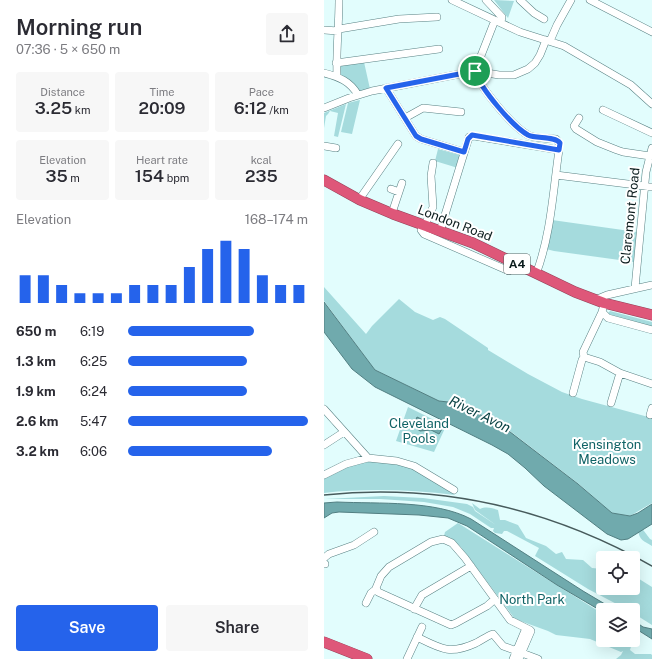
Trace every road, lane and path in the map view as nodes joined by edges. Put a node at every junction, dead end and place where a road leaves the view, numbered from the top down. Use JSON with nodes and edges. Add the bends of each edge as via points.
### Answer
{"nodes":[{"id":1,"x":339,"y":0,"type":"edge"},
{"id":2,"x":452,"y":0,"type":"edge"},
{"id":3,"x":486,"y":0,"type":"edge"},
{"id":4,"x":520,"y":0,"type":"edge"},
{"id":5,"x":571,"y":0,"type":"edge"},
{"id":6,"x":590,"y":0,"type":"edge"},
{"id":7,"x":437,"y":17,"type":"dead end"},
{"id":8,"x":544,"y":19,"type":"dead end"},
{"id":9,"x":498,"y":21,"type":"junction"},
{"id":10,"x":324,"y":30,"type":"edge"},
{"id":11,"x":339,"y":30,"type":"junction"},
{"id":12,"x":652,"y":32,"type":"edge"},
{"id":13,"x":548,"y":41,"type":"junction"},
{"id":14,"x":439,"y":48,"type":"dead end"},
{"id":15,"x":336,"y":63,"type":"junction"},
{"id":16,"x":475,"y":71,"type":"junction"},
{"id":17,"x":324,"y":73,"type":"edge"},
{"id":18,"x":337,"y":76,"type":"junction"},
{"id":19,"x":386,"y":88,"type":"junction"},
{"id":20,"x":358,"y":94,"type":"junction"},
{"id":21,"x":652,"y":104,"type":"edge"},
{"id":22,"x":324,"y":108,"type":"edge"},
{"id":23,"x":603,"y":110,"type":"dead end"},
{"id":24,"x":461,"y":112,"type":"dead end"},
{"id":25,"x":405,"y":118,"type":"junction"},
{"id":26,"x":579,"y":118,"type":"dead end"},
{"id":27,"x":652,"y":133,"type":"edge"},
{"id":28,"x":398,"y":144,"type":"dead end"},
{"id":29,"x":324,"y":146,"type":"edge"},
{"id":30,"x":336,"y":148,"type":"dead end"},
{"id":31,"x":652,"y":148,"type":"edge"},
{"id":32,"x":559,"y":150,"type":"junction"},
{"id":33,"x":464,"y":152,"type":"junction"},
{"id":34,"x":650,"y":156,"type":"junction"},
{"id":35,"x":434,"y":163,"type":"dead end"},
{"id":36,"x":556,"y":175,"type":"junction"},
{"id":37,"x":324,"y":180,"type":"edge"},
{"id":38,"x":402,"y":183,"type":"dead end"},
{"id":39,"x":324,"y":186,"type":"edge"},
{"id":40,"x":644,"y":186,"type":"junction"},
{"id":41,"x":652,"y":187,"type":"edge"},
{"id":42,"x":391,"y":189,"type":"dead end"},
{"id":43,"x":399,"y":192,"type":"junction"},
{"id":44,"x":360,"y":200,"type":"junction"},
{"id":45,"x":392,"y":213,"type":"junction"},
{"id":46,"x":424,"y":225,"type":"junction"},
{"id":47,"x":440,"y":231,"type":"junction"},
{"id":48,"x":514,"y":263,"type":"junction"},
{"id":49,"x":536,"y":274,"type":"junction"},
{"id":50,"x":652,"y":285,"type":"edge"},
{"id":51,"x":635,"y":288,"type":"junction"},
{"id":52,"x":600,"y":305,"type":"junction"},
{"id":53,"x":652,"y":315,"type":"edge"},
{"id":54,"x":652,"y":330,"type":"edge"},
{"id":55,"x":584,"y":356,"type":"junction"},
{"id":56,"x":620,"y":373,"type":"junction"},
{"id":57,"x":652,"y":384,"type":"edge"},
{"id":58,"x":572,"y":390,"type":"dead end"},
{"id":59,"x":611,"y":403,"type":"dead end"},
{"id":60,"x":324,"y":409,"type":"edge"},
{"id":61,"x":344,"y":432,"type":"junction"},
{"id":62,"x":324,"y":445,"type":"edge"},
{"id":63,"x":368,"y":458,"type":"junction"},
{"id":64,"x":324,"y":475,"type":"edge"},
{"id":65,"x":454,"y":490,"type":"dead end"},
{"id":66,"x":374,"y":532,"type":"dead end"},
{"id":67,"x":324,"y":558,"type":"edge"},
{"id":68,"x":471,"y":566,"type":"junction"},
{"id":69,"x":377,"y":591,"type":"junction"},
{"id":70,"x":495,"y":599,"type":"junction"},
{"id":71,"x":366,"y":603,"type":"dead end"},
{"id":72,"x":414,"y":609,"type":"junction"},
{"id":73,"x":422,"y":626,"type":"dead end"},
{"id":74,"x":417,"y":638,"type":"junction"},
{"id":75,"x":324,"y":642,"type":"edge"},
{"id":76,"x":519,"y":654,"type":"edge"},
{"id":77,"x":367,"y":659,"type":"edge"},
{"id":78,"x":407,"y":659,"type":"edge"},
{"id":79,"x":512,"y":659,"type":"edge"},
{"id":80,"x":538,"y":659,"type":"edge"}],
"edges":[{"from":1,"to":11,"type":"street"},
{"from":2,"to":9,"type":"street"},
{"from":3,"to":9,"type":"street","via":[[502,17]]},
{"from":4,"to":8,"type":"street"},
{"from":5,"to":13,"type":"street"},
{"from":6,"to":12,"type":"street"},
{"from":7,"to":11,"type":"street","via":[[399,19]]},
{"from":9,"to":13,"type":"street","via":[[520,32]]},
{"from":9,"to":16,"type":"street"},
{"from":10,"to":11,"type":"street"},
{"from":11,"to":15,"type":"street"},
{"from":13,"to":16,"type":"street","via":[[535,63],[521,72],[499,75]]},
{"from":13,"to":21,"type":"street","via":[[564,46],[631,85]]},
{"from":14,"to":15,"type":"street"},
{"from":15,"to":18,"type":"street"},
{"from":16,"to":19,"type":"street"},
{"from":16,"to":32,"type":"street","via":[[478,81],[489,96],[525,133],[556,140],[560,143]]},
{"from":17,"to":18,"type":"street"},
{"from":18,"to":20,"type":"street","via":[[346,81]]},
{"from":19,"to":20,"type":"street"},
{"from":19,"to":25,"type":"street"},
{"from":20,"to":22,"type":"street"},
{"from":23,"to":27,"type":"street"},
{"from":24,"to":25,"type":"street","via":[[423,108]]},
{"from":25,"to":33,"type":"street","via":[[416,136],[421,139]]},
{"from":26,"to":34,"type":"street","via":[[574,126],[576,129],[597,142],[623,152]]},
{"from":28,"to":44,"type":"street"},
{"from":29,"to":30,"type":"street"},
{"from":31,"to":34,"type":"street","name":"Claremont Road"},
{"from":32,"to":33,"type":"street","via":[[472,135]]},
{"from":32,"to":36,"type":"street"},
{"from":33,"to":47,"type":"street"},
{"from":34,"to":40,"type":"street","name":"Claremont Road"},
{"from":35,"to":46,"type":"street","via":[[431,176],[433,207]]},
{"from":36,"to":40,"type":"street"},
{"from":36,"to":49,"type":"street","via":[[551,216],[541,263]]},
{"from":37,"to":44,"type":"highway","name":"London Road","number":"A4"},
{"from":38,"to":43,"type":"street"},
{"from":39,"to":44,"type":"highway","name":"London Road","number":"A4"},
{"from":40,"to":41,"type":"street"},
{"from":40,"to":51,"type":"street","name":"Claremont Road"},
{"from":42,"to":43,"type":"street"},
{"from":43,"to":45,"type":"street"},
{"from":44,"to":45,"type":"highway","name":"London Road","number":"A4"},
{"from":45,"to":46,"type":"highway","name":"London Road","number":"A4"},
{"from":46,"to":47,"type":"highway","name":"London Road","number":"A4"},
{"from":46,"to":48,"type":"street","via":[[421,230],[424,234],[509,270]]},
{"from":47,"to":48,"type":"highway","name":"London Road","number":"A4","via":[[473,243]]},
{"from":48,"to":49,"type":"highway","name":"London Road","number":"A4"},
{"from":49,"to":52,"type":"highway","name":"London Road","number":"A4"},
{"from":50,"to":51,"type":"street"},
{"from":51,"to":52,"type":"street","via":[[605,295]]},
{"from":52,"to":53,"type":"highway","name":"London Road","number":"A4"},
{"from":52,"to":54,"type":"street","via":[[608,318]]},
{"from":52,"to":55,"type":"street","via":[[583,352]]},
{"from":55,"to":56,"type":"street"},
{"from":55,"to":58,"type":"street"},
{"from":56,"to":57,"type":"street"},
{"from":56,"to":59,"type":"street"},
{"from":60,"to":61,"type":"street"},
{"from":61,"to":62,"type":"street"},
{"from":61,"to":63,"type":"street"},
{"from":63,"to":64,"type":"street","via":[[346,464]]},
{"from":63,"to":65,"type":"street","via":[[406,463]]},
{"from":66,"to":67,"type":"street","via":[[354,545]]},
{"from":68,"to":69,"type":"street","via":[[452,543],[443,539],[437,540],[389,567],[381,576]]},
{"from":68,"to":70,"type":"street"},
{"from":68,"to":72,"type":"street","via":[[422,595]]},
{"from":69,"to":71,"type":"street","via":[[371,593]]},
{"from":69,"to":72,"type":"street"},
{"from":70,"to":72,"type":"street","via":[[451,625]]},
{"from":70,"to":76,"type":"street","via":[[512,622],[526,628]]},
{"from":73,"to":74,"type":"street"},
{"from":74,"to":76,"type":"street","via":[[449,650],[476,643],[493,634],[502,645]]},
{"from":74,"to":78,"type":"street"},
{"from":75,"to":77,"type":"highway"},
{"from":76,"to":79,"type":"street"},
{"from":76,"to":80,"type":"street"}]}
